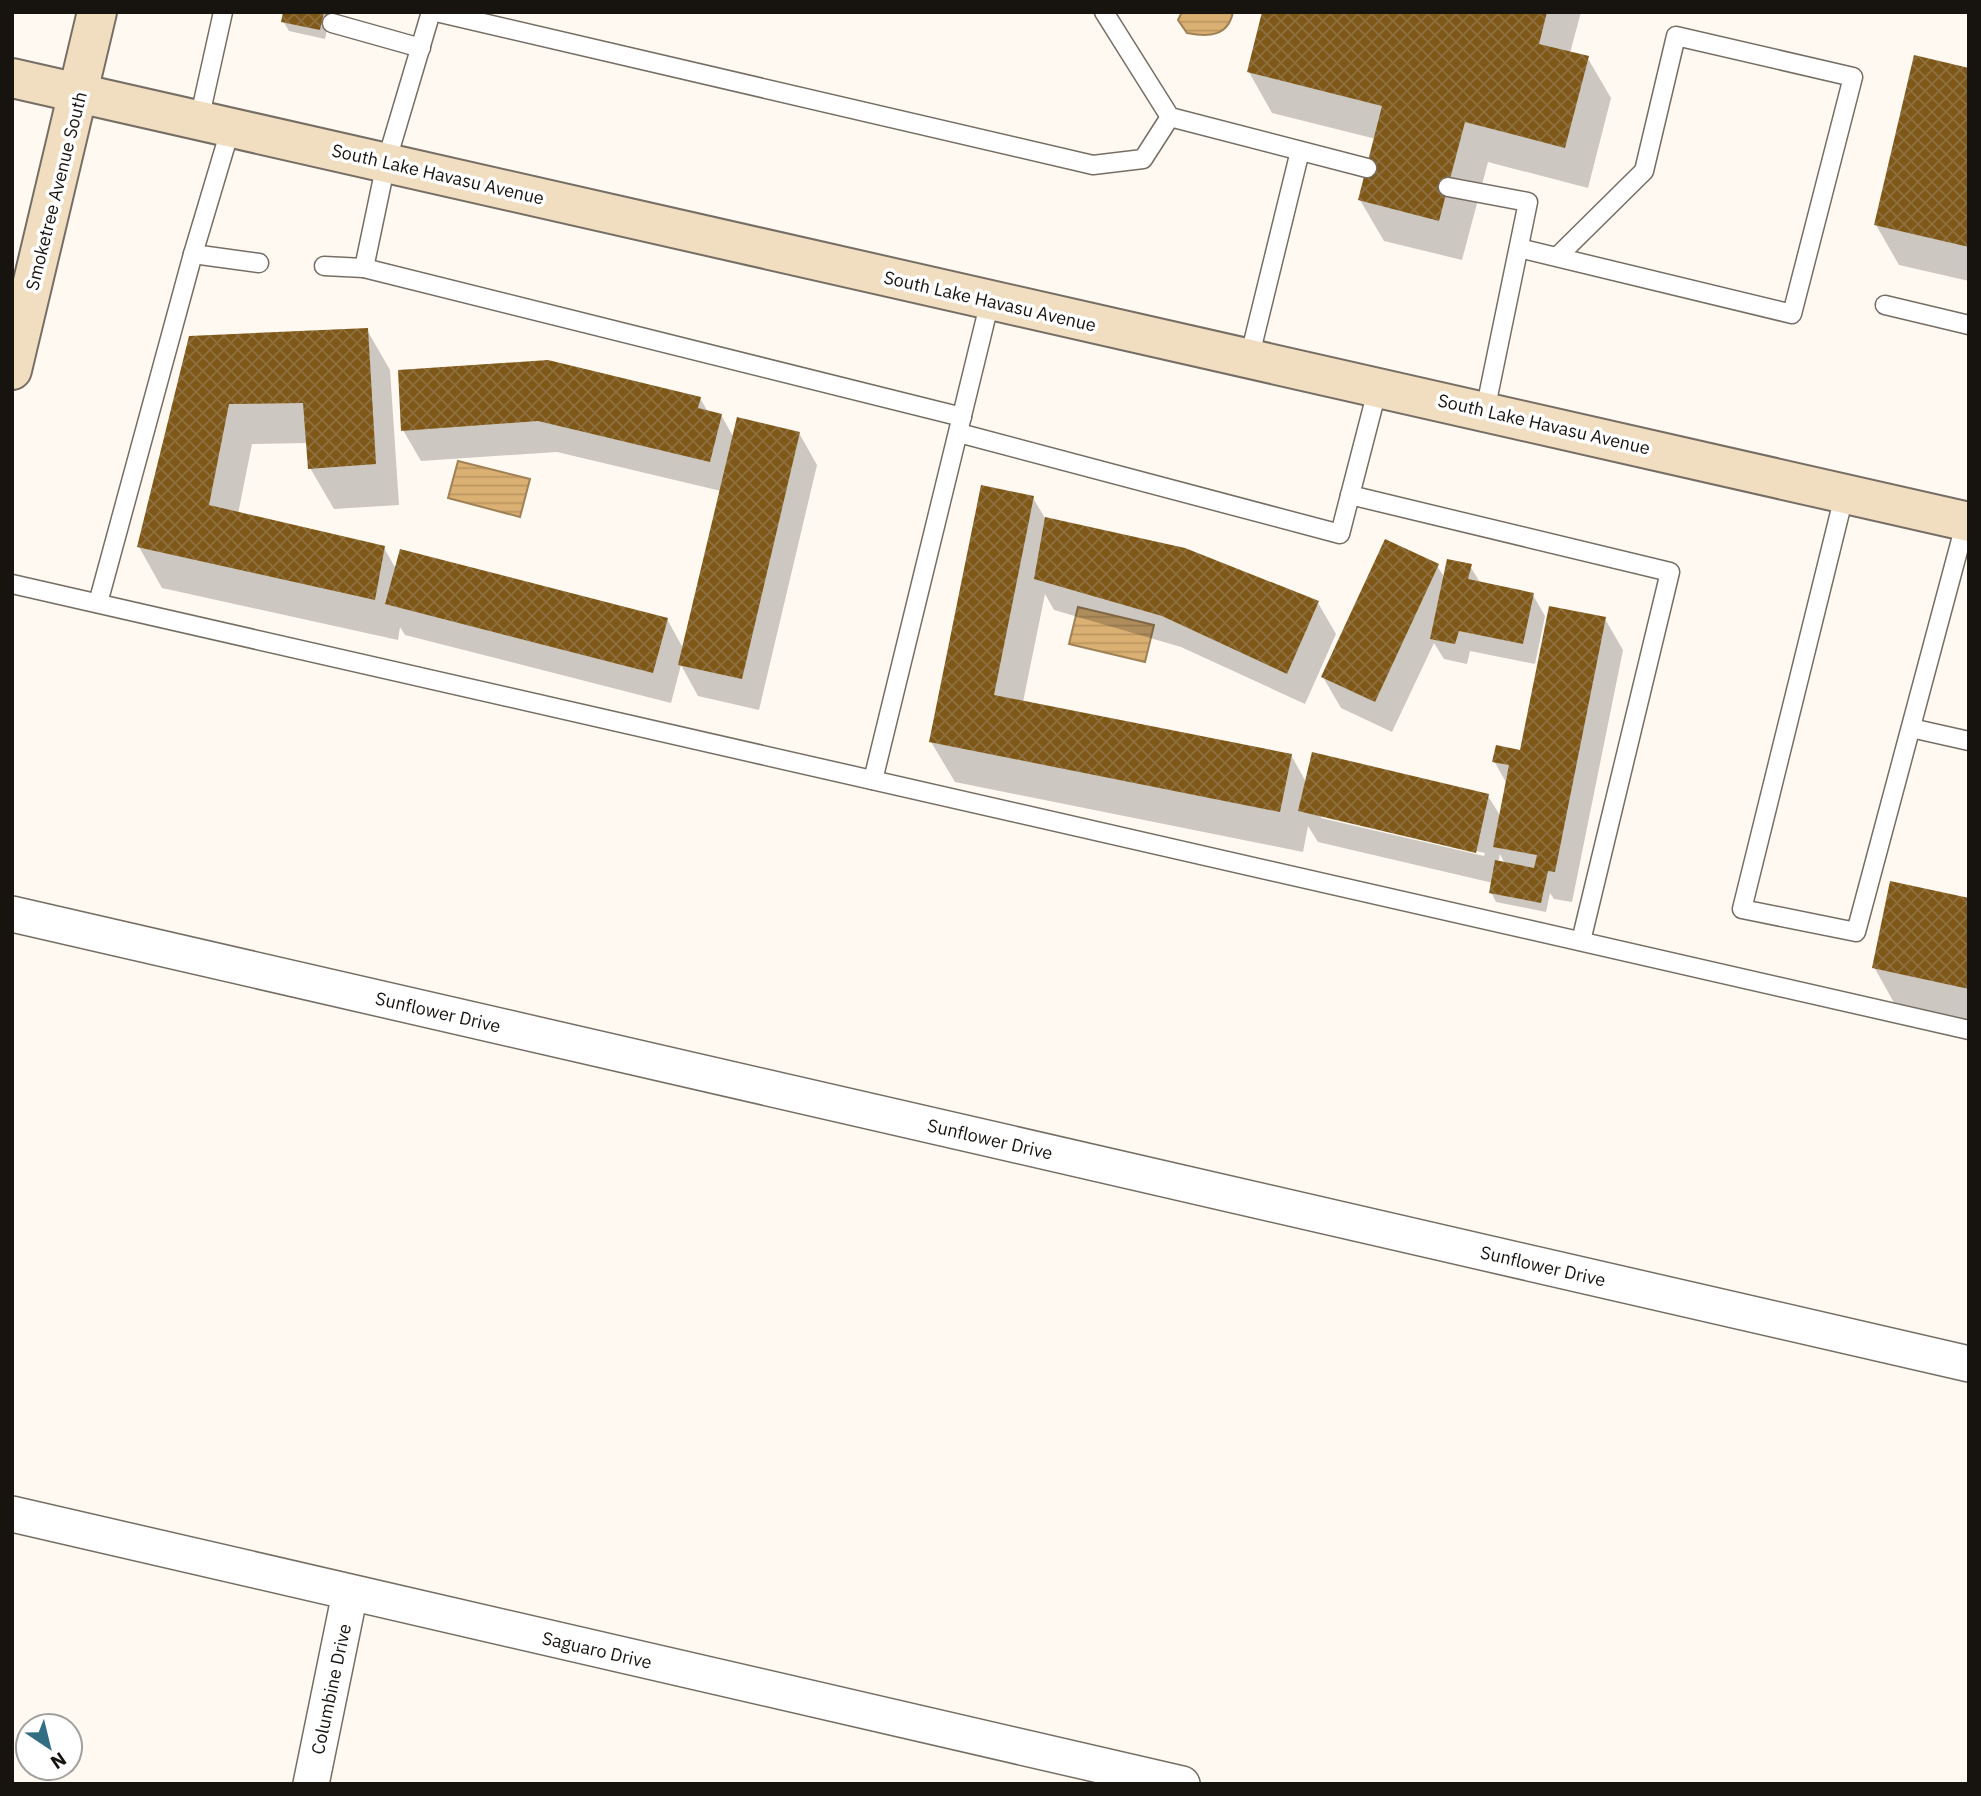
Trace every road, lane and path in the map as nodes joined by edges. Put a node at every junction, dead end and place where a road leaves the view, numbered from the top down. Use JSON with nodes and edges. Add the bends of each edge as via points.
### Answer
{"nodes":[{"id":1,"x":97,"y":12,"type":"edge"},
{"id":2,"x":223,"y":12,"type":"edge"},
{"id":3,"x":434,"y":12,"type":"edge"},
{"id":4,"x":1104,"y":12,"type":"edge"},
{"id":5,"x":332,"y":23,"type":"dead end"},
{"id":6,"x":421,"y":48,"type":"junction"},
{"id":7,"x":12,"y":78,"type":"edge"},
{"id":8,"x":80,"y":93,"type":"junction"},
{"id":9,"x":1170,"y":117,"type":"junction"},
{"id":10,"x":215,"y":124,"type":"junction"},
{"id":11,"x":1300,"y":152,"type":"junction"},
{"id":12,"x":386,"y":163,"type":"junction"},
{"id":13,"x":1367,"y":168,"type":"dead end"},
{"id":14,"x":1448,"y":187,"type":"dead end"},
{"id":15,"x":1519,"y":248,"type":"junction"},
{"id":16,"x":193,"y":254,"type":"junction"},
{"id":17,"x":1557,"y":257,"type":"junction"},
{"id":18,"x":259,"y":264,"type":"dead end"},
{"id":19,"x":324,"y":266,"type":"dead end"},
{"id":20,"x":364,"y":268,"type":"junction"},
{"id":21,"x":990,"y":300,"type":"junction"},
{"id":22,"x":1885,"y":305,"type":"dead end"},
{"id":23,"x":1969,"y":325,"type":"edge"},
{"id":24,"x":1249,"y":359,"type":"junction"},
{"id":25,"x":12,"y":370,"type":"edge"},
{"id":26,"x":1378,"y":387,"type":"junction"},
{"id":27,"x":1485,"y":411,"type":"junction"},
{"id":28,"x":961,"y":425,"type":"junction"},
{"id":29,"x":1845,"y":492,"type":"junction"},
{"id":30,"x":1350,"y":495,"type":"junction"},
{"id":31,"x":1968,"y":521,"type":"edge"},
{"id":32,"x":12,"y":584,"type":"edge"},
{"id":33,"x":98,"y":603,"type":"junction"},
{"id":34,"x":1911,"y":728,"type":"junction"},
{"id":35,"x":1969,"y":740,"type":"edge"},
{"id":36,"x":873,"y":780,"type":"junction"},
{"id":37,"x":12,"y":914,"type":"edge"},
{"id":38,"x":1581,"y":942,"type":"junction"},
{"id":39,"x":1969,"y":1030,"type":"edge"},
{"id":40,"x":1969,"y":1364,"type":"edge"},
{"id":41,"x":12,"y":1514,"type":"edge"},
{"id":42,"x":350,"y":1593,"type":"junction"},
{"id":43,"x":311,"y":1784,"type":"edge"},
{"id":44,"x":1182,"y":1784,"type":"edge"}],
"edges":[{"from":1,"to":8,"type":"main road","name":"Smoketree Avenue South"},
{"from":2,"to":10,"type":"lane"},
{"from":3,"to":6,"type":"lane"},
{"from":3,"to":9,"type":"lane","via":[[1093,166],[1143,159]]},
{"from":4,"to":9,"type":"lane"},
{"from":5,"to":6,"type":"lane"},
{"from":6,"to":12,"type":"lane"},
{"from":7,"to":8,"type":"main road","name":"South Lake Havasu Avenue"},
{"from":8,"to":10,"type":"main road","name":"South Lake Havasu Avenue"},
{"from":8,"to":25,"type":"main road","name":"Smoketree Avenue South"},
{"from":9,"to":11,"type":"lane"},
{"from":10,"to":12,"type":"main road","name":"South Lake Havasu Avenue"},
{"from":10,"to":16,"type":"lane"},
{"from":11,"to":13,"type":"lane"},
{"from":11,"to":24,"type":"lane"},
{"from":12,"to":20,"type":"lane"},
{"from":12,"to":21,"type":"main road","name":"South Lake Havasu Avenue"},
{"from":14,"to":15,"type":"lane","via":[[1528,202]]},
{"from":15,"to":17,"type":"lane"},
{"from":15,"to":27,"type":"lane"},
{"from":16,"to":18,"type":"lane"},
{"from":16,"to":33,"type":"lane"},
{"from":17,"to":17,"type":"lane","via":[[1644,171],[1676,36],[1853,77],[1792,314]]},
{"from":19,"to":20,"type":"lane"},
{"from":20,"to":28,"type":"lane"},
{"from":21,"to":24,"type":"main road","name":"South Lake Havasu Avenue"},
{"from":21,"to":28,"type":"lane"},
{"from":22,"to":23,"type":"lane"},
{"from":24,"to":26,"type":"main road","name":"South Lake Havasu Avenue"},
{"from":26,"to":27,"type":"main road","name":"South Lake Havasu Avenue"},
{"from":26,"to":30,"type":"lane"},
{"from":27,"to":29,"type":"main road","name":"South Lake Havasu Avenue"},
{"from":28,"to":30,"type":"lane","via":[[1340,534]]},
{"from":28,"to":36,"type":"lane"},
{"from":29,"to":31,"type":"main road","name":"South Lake Havasu Avenue"},
{"from":29,"to":34,"type":"lane","via":[[1742,909],[1856,932]]},
{"from":30,"to":38,"type":"lane","via":[[1670,572]]},
{"from":31,"to":34,"type":"lane"},
{"from":32,"to":33,"type":"lane"},
{"from":33,"to":36,"type":"lane"},
{"from":34,"to":35,"type":"lane"},
{"from":36,"to":38,"type":"lane"},
{"from":37,"to":40,"type":"street","name":"Sunflower Drive"},
{"from":38,"to":39,"type":"lane"},
{"from":41,"to":42,"type":"street","name":"Saguaro Drive"},
{"from":42,"to":43,"type":"street","name":"Columbine Drive"},
{"from":42,"to":44,"type":"street","name":"Saguaro Drive"}]}
